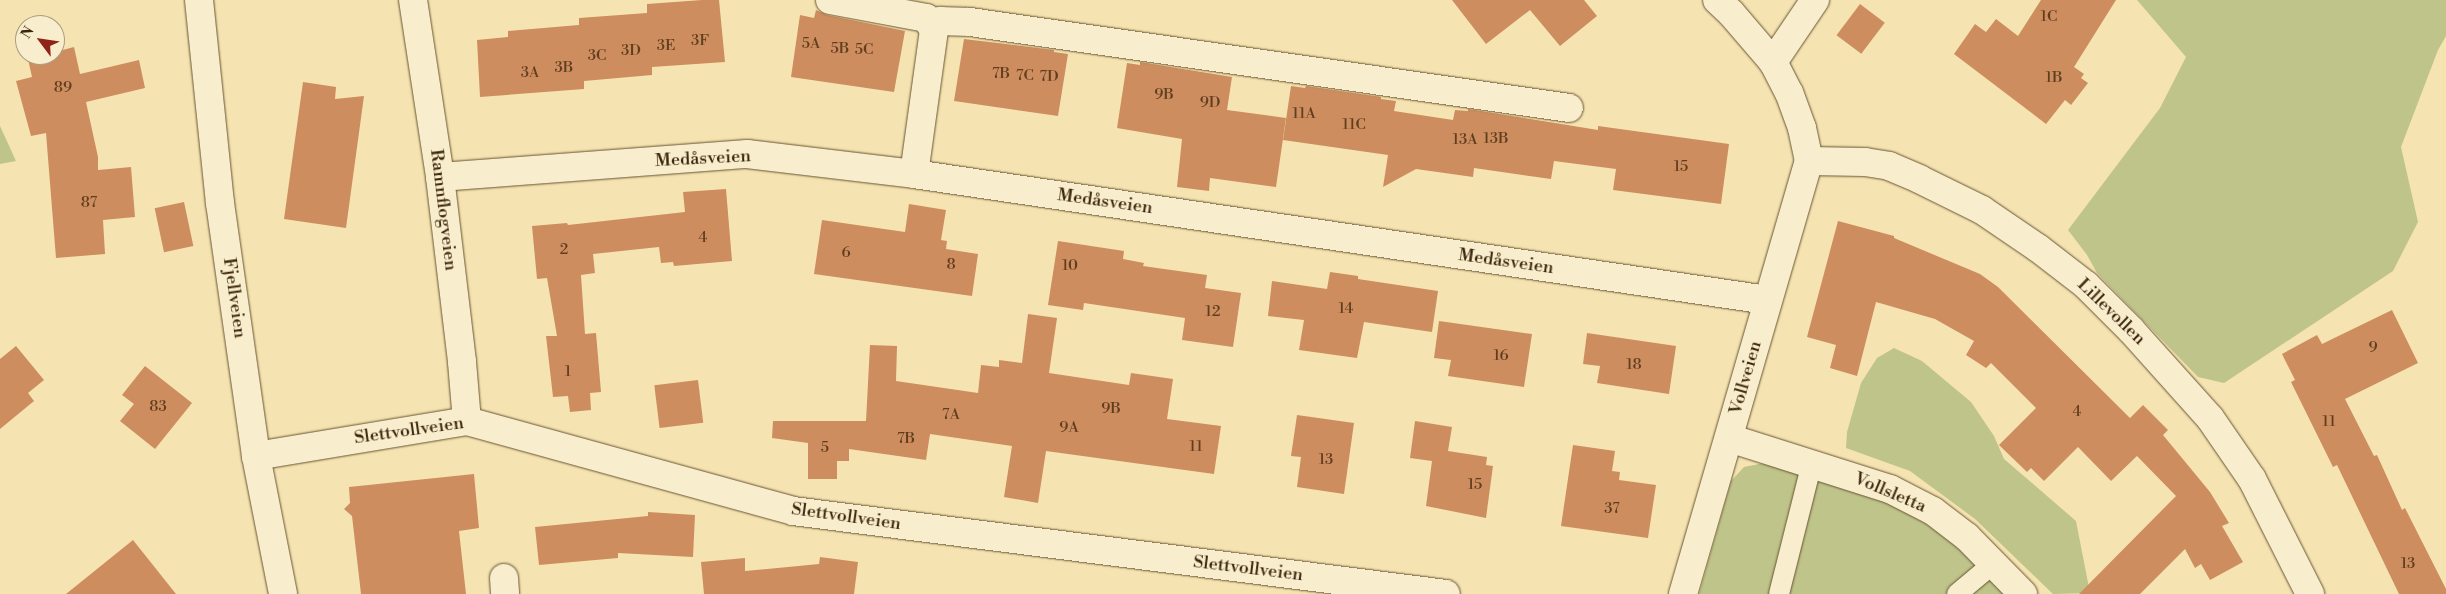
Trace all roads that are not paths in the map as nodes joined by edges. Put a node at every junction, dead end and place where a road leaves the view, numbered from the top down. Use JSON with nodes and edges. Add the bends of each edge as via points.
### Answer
{"nodes":[{"id":1,"x":199,"y":0,"type":"edge"},
{"id":2,"x":413,"y":0,"type":"edge"},
{"id":3,"x":830,"y":0,"type":"edge"},
{"id":4,"x":1717,"y":0,"type":"edge"},
{"id":5,"x":1815,"y":0,"type":"edge"},
{"id":6,"x":934,"y":30,"type":"junction"},
{"id":7,"x":1773,"y":62,"type":"junction"},
{"id":8,"x":1570,"y":108,"type":"dead end"},
{"id":9,"x":1809,"y":161,"type":"junction"},
{"id":10,"x":914,"y":174,"type":"junction"},
{"id":11,"x":440,"y":177,"type":"junction"},
{"id":12,"x":1767,"y":300,"type":"junction"},
{"id":13,"x":467,"y":421,"type":"junction"},
{"id":14,"x":1729,"y":438,"type":"junction"},
{"id":15,"x":256,"y":456,"type":"junction"},
{"id":16,"x":1812,"y":463,"type":"junction"},
{"id":17,"x":1994,"y":563,"type":"junction"},
{"id":18,"x":283,"y":594,"type":"edge"},
{"id":19,"x":1446,"y":594,"type":"edge"},
{"id":20,"x":1683,"y":594,"type":"edge"},
{"id":21,"x":1779,"y":594,"type":"edge"},
{"id":22,"x":1957,"y":594,"type":"edge"},
{"id":23,"x":2023,"y":594,"type":"edge"},
{"id":24,"x":2310,"y":594,"type":"edge"}],
"edges":[{"from":1,"to":15,"type":"street","name":"Fjellveien","via":[[220,203]]},
{"from":2,"to":11,"type":"street","name":"Ramnflogveien"},
{"from":3,"to":6,"type":"street","via":[[926,18]]},
{"from":4,"to":7,"type":"street"},
{"from":5,"to":7,"type":"street"},
{"from":6,"to":8,"type":"street","via":[[940,21],[970,22]]},
{"from":6,"to":10,"type":"street"},
{"from":7,"to":9,"type":"street","via":[[1802,128]]},
{"from":9,"to":12,"type":"street","name":"Vollveien"},
{"from":9,"to":24,"type":"street","name":"Lillevollen","via":[[1889,166],[1919,179],[1982,210],[2086,285],[2210,418],[2252,479]]},
{"from":10,"to":11,"type":"street","name":"Medåsveien","via":[[747,154]]},
{"from":10,"to":12,"type":"street","name":"Medåsveien"},
{"from":11,"to":13,"type":"street","name":"Ramnflogveien"},
{"from":12,"to":14,"type":"street","name":"Vollveien"},
{"from":13,"to":15,"type":"street","name":"Slettvollveien"},
{"from":13,"to":19,"type":"street","name":"Slettvollveien","via":[[793,511]]},
{"from":14,"to":16,"type":"street","name":"Vollsletta"},
{"from":14,"to":20,"type":"street","name":"Vollveien"},
{"from":15,"to":18,"type":"street","name":"Fjellveien"},
{"from":16,"to":17,"type":"street","name":"Vollsletta","via":[[1890,489],[1933,511]]},
{"from":16,"to":21,"type":"lane"},
{"from":17,"to":22,"type":"lane"},
{"from":17,"to":23,"type":"street","name":"Vollsletta"}]}
